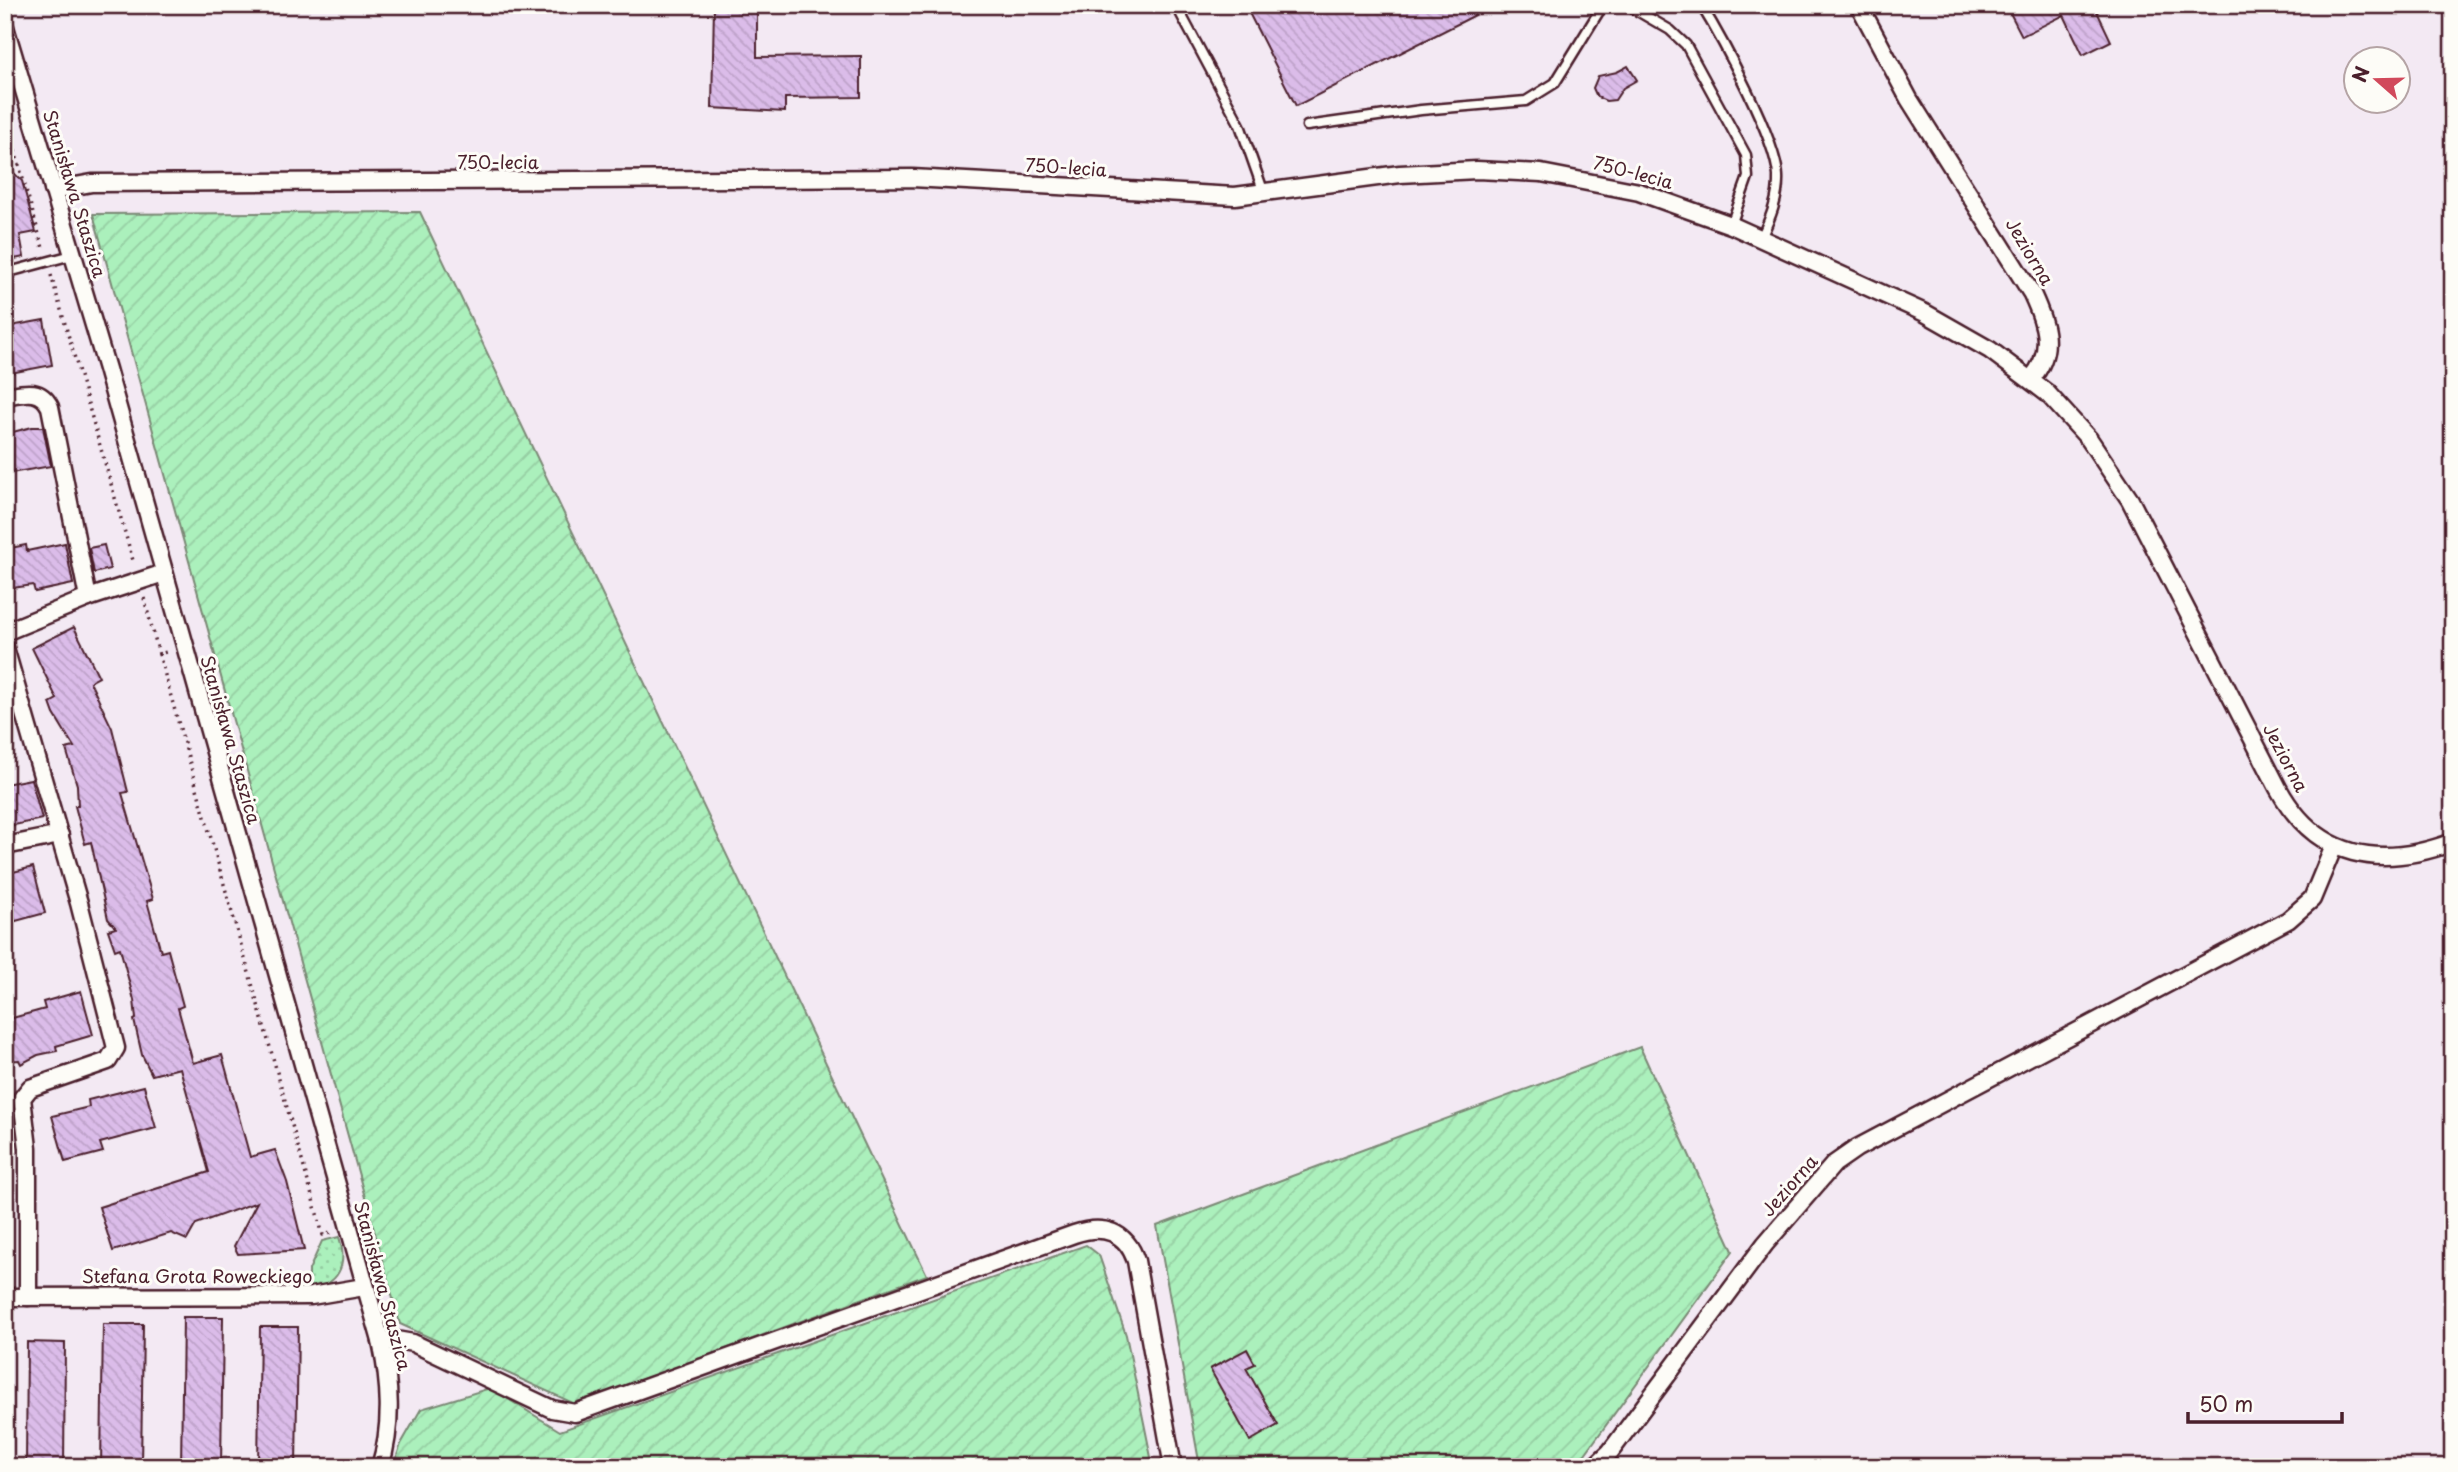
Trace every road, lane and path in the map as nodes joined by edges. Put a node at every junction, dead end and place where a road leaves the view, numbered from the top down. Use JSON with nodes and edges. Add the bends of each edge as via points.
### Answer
{"nodes":[{"id":1,"x":1176,"y":5,"type":"edge"},
{"id":2,"x":1603,"y":5,"type":"edge"},
{"id":3,"x":1627,"y":5,"type":"edge"},
{"id":4,"x":1701,"y":5,"type":"edge"},
{"id":5,"x":1859,"y":5,"type":"edge"},
{"id":6,"x":5,"y":27,"type":"edge"},
{"id":7,"x":7,"y":46,"type":"edge"},
{"id":8,"x":5,"y":117,"type":"edge"},
{"id":9,"x":1307,"y":126,"type":"dead end"},
{"id":10,"x":53,"y":190,"type":"junction"},
{"id":11,"x":1264,"y":193,"type":"junction"},
{"id":12,"x":1731,"y":225,"type":"junction"},
{"id":13,"x":1761,"y":238,"type":"junction"},
{"id":14,"x":72,"y":255,"type":"junction"},
{"id":15,"x":47,"y":262,"type":"junction"},
{"id":16,"x":5,"y":273,"type":"edge"},
{"id":17,"x":2031,"y":379,"type":"junction"},
{"id":18,"x":5,"y":396,"type":"edge"},
{"id":19,"x":164,"y":573,"type":"junction"},
{"id":20,"x":139,"y":580,"type":"junction"},
{"id":21,"x":88,"y":598,"type":"junction"},
{"id":22,"x":5,"y":632,"type":"edge"},
{"id":23,"x":5,"y":648,"type":"edge"},
{"id":24,"x":175,"y":650,"type":"dead end"},
{"id":25,"x":159,"y":654,"type":"junction"},
{"id":26,"x":60,"y":835,"type":"junction"},
{"id":27,"x":2453,"y":842,"type":"edge"},
{"id":28,"x":5,"y":846,"type":"edge"},
{"id":29,"x":2334,"y":846,"type":"junction"},
{"id":30,"x":338,"y":1231,"type":"dead end"},
{"id":31,"x":364,"y":1287,"type":"junction"},
{"id":32,"x":5,"y":1297,"type":"edge"},
{"id":33,"x":29,"y":1297,"type":"junction"},
{"id":34,"x":381,"y":1341,"type":"junction"},
{"id":35,"x":380,"y":1467,"type":"edge"},
{"id":36,"x":1173,"y":1467,"type":"edge"},
{"id":37,"x":1594,"y":1467,"type":"edge"}],
"edges":[{"from":1,"to":11,"type":"lane","via":[[1240,125]]},
{"from":2,"to":9,"type":"lane","via":[[1555,83],[1526,101]]},
{"from":3,"to":12,"type":"lane","via":[[1686,45],[1746,155],[1748,177]]},
{"from":4,"to":13,"type":"lane","via":[[1767,135],[1776,162],[1777,192]]},
{"from":5,"to":17,"type":"street","name":"Jeziorna","via":[[1909,99],[2032,294],[2047,346],[2042,365]]},
{"from":6,"to":7,"type":"street","name":"Stanisława Staszica"},
{"from":7,"to":10,"type":"street","name":"Stanisława Staszica"},
{"from":8,"to":15,"type":"path"},
{"from":10,"to":11,"type":"street","name":"750-lecia","via":[[92,183],[912,178],[1194,195]]},
{"from":10,"to":14,"type":"street","name":"Stanisława Staszica"},
{"from":11,"to":12,"type":"street","name":"750-lecia","via":[[1400,174],[1518,172],[1616,186]]},
{"from":12,"to":13,"type":"street","name":"750-lecia"},
{"from":13,"to":17,"type":"street","name":"750-lecia","via":[[1947,325]]},
{"from":14,"to":15,"type":"lane"},
{"from":14,"to":19,"type":"street","name":"Stanisława Staszica"},
{"from":15,"to":16,"type":"lane"},
{"from":15,"to":20,"type":"path"},
{"from":17,"to":29,"type":"street","name":"Jeziorna","via":[[2075,423],[2117,478],[2285,801],[2299,819]]},
{"from":18,"to":21,"type":"street","via":[[29,391],[47,401]]},
{"from":19,"to":20,"type":"street"},
{"from":19,"to":31,"type":"street","name":"Stanisława Staszica"},
{"from":20,"to":21,"type":"street"},
{"from":20,"to":25,"type":"path"},
{"from":21,"to":22,"type":"street"},
{"from":23,"to":26,"type":"street"},
{"from":24,"to":25,"type":"path"},
{"from":25,"to":30,"type":"path","via":[[323,1235]]},
{"from":26,"to":28,"type":"street"},
{"from":26,"to":33,"type":"street","via":[[116,1048],[108,1061],[30,1088],[22,1098],[28,1148]]},
{"from":27,"to":29,"type":"street","via":[[2383,858]]},
{"from":29,"to":37,"type":"street","name":"Jeziorna","via":[[2312,899],[2288,920],[1834,1164],[1744,1270],[1618,1442]]},
{"from":31,"to":33,"type":"street","name":"Stefana Grota Roweckiego","via":[[322,1296]]},
{"from":31,"to":34,"type":"street","name":"Stanisława Staszica"},
{"from":32,"to":33,"type":"street","name":"Stefana Grota Roweckiego"},
{"from":34,"to":35,"type":"street","name":"Stanisława Staszica","via":[[390,1414]]},
{"from":34,"to":36,"type":"street","via":[[413,1343],[551,1409],[575,1413],[1095,1228],[1118,1234],[1136,1261]]}]}
